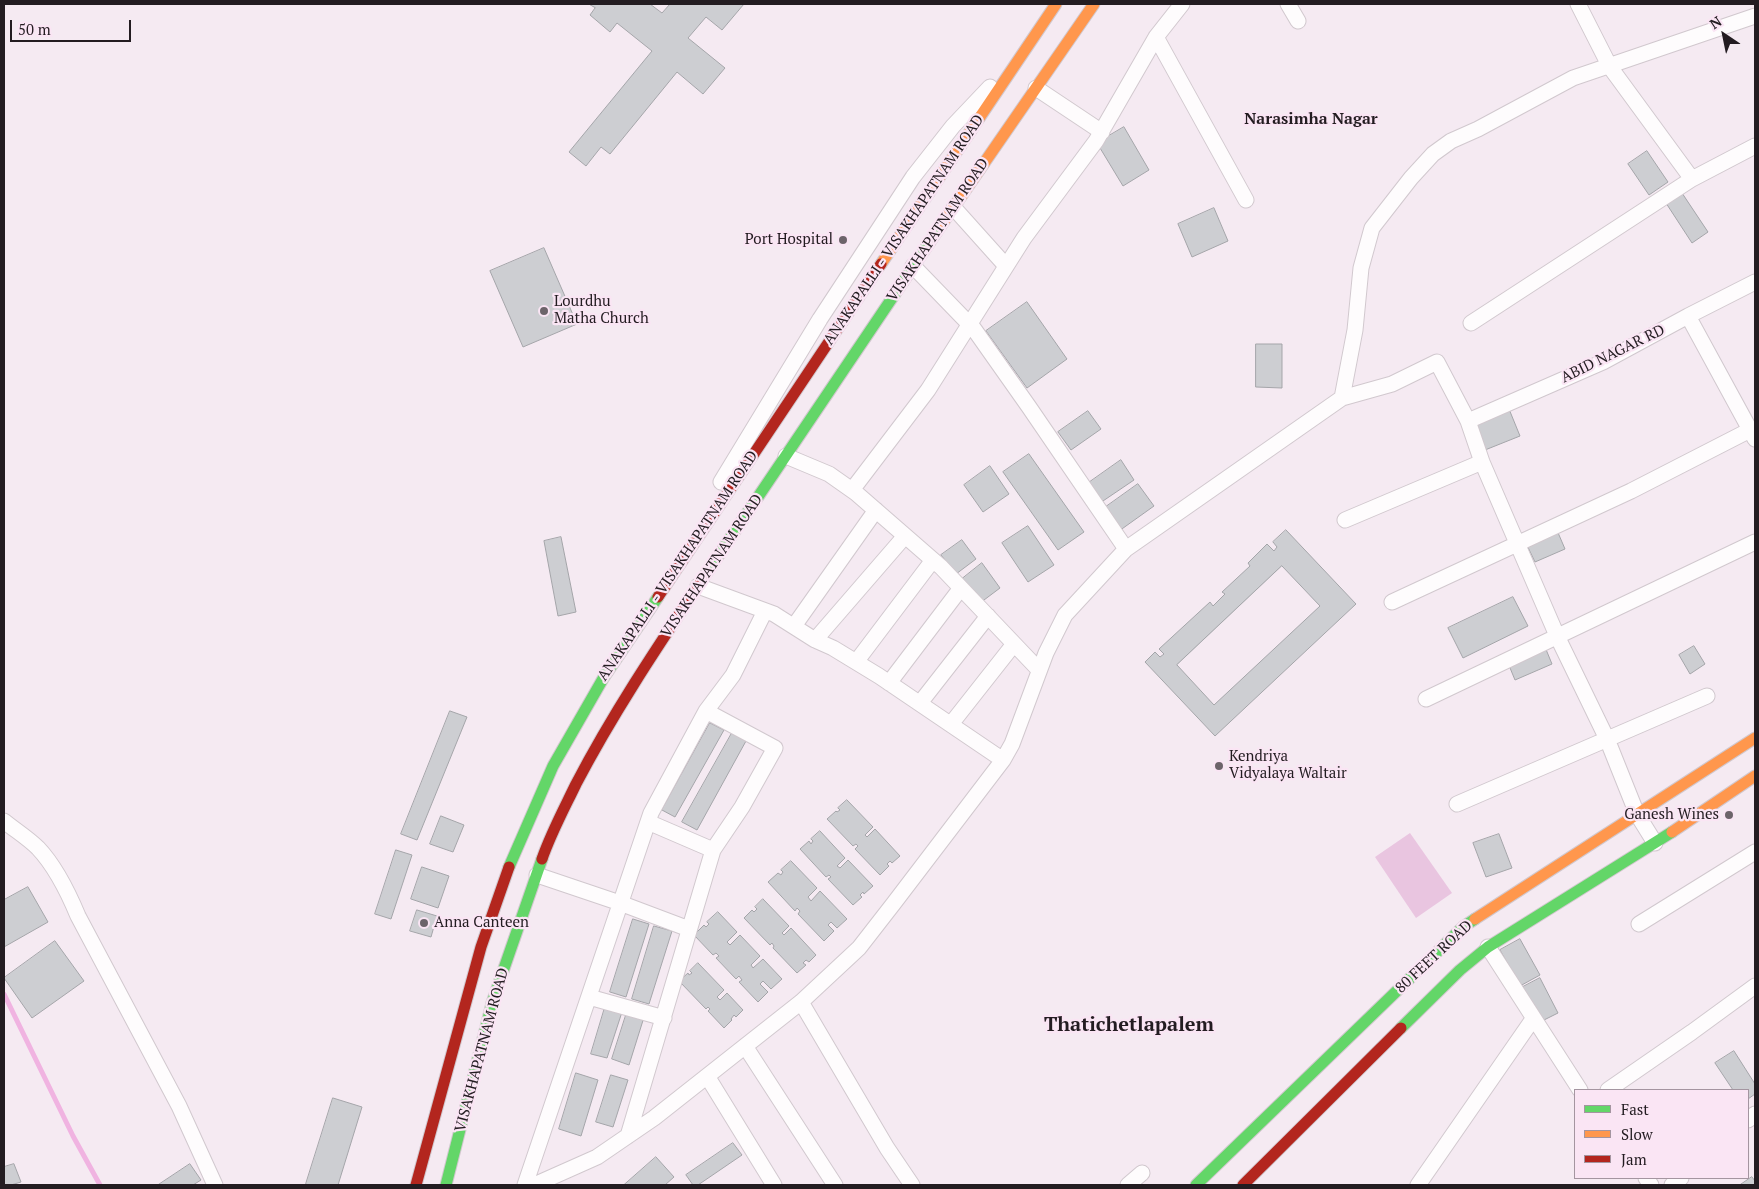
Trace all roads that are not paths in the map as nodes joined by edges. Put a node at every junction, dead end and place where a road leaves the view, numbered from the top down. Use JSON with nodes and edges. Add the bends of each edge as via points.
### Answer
{"nodes":[{"id":1,"x":1056,"y":4,"type":"edge"},
{"id":2,"x":1094,"y":4,"type":"edge"},
{"id":3,"x":1182,"y":4,"type":"edge"},
{"id":4,"x":1288,"y":4,"type":"edge"},
{"id":5,"x":1578,"y":4,"type":"edge"},
{"id":6,"x":1755,"y":16,"type":"edge"},
{"id":7,"x":1298,"y":21,"type":"dead end"},
{"id":8,"x":1156,"y":37,"type":"junction"},
{"id":9,"x":1023,"y":53,"type":"junction"},
{"id":10,"x":1610,"y":67,"type":"junction"},
{"id":11,"x":1036,"y":88,"type":"junction"},
{"id":12,"x":1102,"y":132,"type":"junction"},
{"id":13,"x":1755,"y":146,"type":"edge"},
{"id":14,"x":1692,"y":179,"type":"junction"},
{"id":15,"x":1246,"y":200,"type":"dead end"},
{"id":16,"x":954,"y":208,"type":"junction"},
{"id":17,"x":913,"y":266,"type":"junction"},
{"id":18,"x":1006,"y":266,"type":"junction"},
{"id":19,"x":1755,"y":282,"type":"edge"},
{"id":20,"x":1688,"y":316,"type":"junction"},
{"id":21,"x":969,"y":323,"type":"junction"},
{"id":22,"x":1471,"y":323,"type":"dead end"},
{"id":23,"x":1342,"y":398,"type":"junction"},
{"id":24,"x":1468,"y":421,"type":"junction"},
{"id":25,"x":1753,"y":435,"type":"edge"},
{"id":26,"x":786,"y":456,"type":"junction"},
{"id":27,"x":1482,"y":462,"type":"junction"},
{"id":28,"x":852,"y":490,"type":"junction"},
{"id":29,"x":876,"y":510,"type":"junction"},
{"id":30,"x":1345,"y":520,"type":"dead end"},
{"id":31,"x":905,"y":536,"type":"junction"},
{"id":32,"x":1518,"y":542,"type":"junction"},
{"id":33,"x":1755,"y":542,"type":"edge"},
{"id":34,"x":1126,"y":548,"type":"junction"},
{"id":35,"x":933,"y":560,"type":"junction"},
{"id":36,"x":698,"y":586,"type":"junction"},
{"id":37,"x":961,"y":588,"type":"junction"},
{"id":38,"x":1392,"y":602,"type":"dead end"},
{"id":39,"x":653,"y":604,"type":"junction"},
{"id":40,"x":765,"y":611,"type":"junction"},
{"id":41,"x":988,"y":616,"type":"junction"},
{"id":42,"x":794,"y":626,"type":"junction"},
{"id":43,"x":1558,"y":638,"type":"junction"},
{"id":44,"x":816,"y":640,"type":"junction"},
{"id":45,"x":1014,"y":644,"type":"junction"},
{"id":46,"x":856,"y":662,"type":"junction"},
{"id":47,"x":1039,"y":670,"type":"junction"},
{"id":48,"x":890,"y":683,"type":"junction"},
{"id":49,"x":1707,"y":696,"type":"dead end"},
{"id":50,"x":1426,"y":699,"type":"dead end"},
{"id":51,"x":920,"y":703,"type":"junction"},
{"id":52,"x":706,"y":711,"type":"junction"},
{"id":53,"x":950,"y":724,"type":"junction"},
{"id":54,"x":1755,"y":738,"type":"edge"},
{"id":55,"x":1607,"y":739,"type":"junction"},
{"id":56,"x":1003,"y":760,"type":"junction"},
{"id":57,"x":1755,"y":776,"type":"edge"},
{"id":58,"x":1457,"y":804,"type":"dead end"},
{"id":59,"x":1637,"y":814,"type":"junction"},
{"id":60,"x":4,"y":821,"type":"edge"},
{"id":61,"x":648,"y":822,"type":"junction"},
{"id":62,"x":1655,"y":843,"type":"junction"},
{"id":63,"x":713,"y":850,"type":"junction"},
{"id":64,"x":1755,"y":852,"type":"edge"},
{"id":65,"x":537,"y":875,"type":"junction"},
{"id":66,"x":620,"y":903,"type":"junction"},
{"id":67,"x":1640,"y":924,"type":"dead end"},
{"id":68,"x":690,"y":929,"type":"junction"},
{"id":69,"x":1488,"y":947,"type":"junction"},
{"id":70,"x":1426,"y":983,"type":"junction"},
{"id":71,"x":1755,"y":986,"type":"edge"},
{"id":72,"x":589,"y":996,"type":"junction"},
{"id":73,"x":801,"y":1002,"type":"junction"},
{"id":74,"x":664,"y":1018,"type":"junction"},
{"id":75,"x":1533,"y":1019,"type":"junction"},
{"id":76,"x":745,"y":1046,"type":"junction"},
{"id":77,"x":707,"y":1076,"type":"junction"},
{"id":78,"x":1579,"y":1089,"type":"edge"},
{"id":79,"x":1609,"y":1089,"type":"edge"},
{"id":80,"x":628,"y":1136,"type":"junction"},
{"id":81,"x":1142,"y":1173,"type":"dead end"},
{"id":82,"x":215,"y":1185,"type":"edge"},
{"id":83,"x":416,"y":1185,"type":"edge"},
{"id":84,"x":446,"y":1185,"type":"edge"},
{"id":85,"x":525,"y":1185,"type":"edge"},
{"id":86,"x":534,"y":1185,"type":"edge"},
{"id":87,"x":774,"y":1185,"type":"edge"},
{"id":88,"x":835,"y":1185,"type":"edge"},
{"id":89,"x":912,"y":1185,"type":"edge"},
{"id":90,"x":1128,"y":1185,"type":"edge"},
{"id":91,"x":1196,"y":1185,"type":"edge"},
{"id":92,"x":1243,"y":1185,"type":"edge"},
{"id":93,"x":1418,"y":1185,"type":"edge"}],
"edges":[{"from":1,"to":9,"type":"main road","name":"ANAKAPALLI - VISAKHAPATNAM ROAD"},
{"from":2,"to":11,"type":"main road","name":"VISAKHAPATNAM ROAD"},
{"from":3,"to":8,"type":"street"},
{"from":4,"to":7,"type":"street"},
{"from":5,"to":10,"type":"street"},
{"from":6,"to":10,"type":"street"},
{"from":8,"to":12,"type":"street"},
{"from":8,"to":15,"type":"street"},
{"from":9,"to":39,"type":"main road","name":"ANAKAPALLI - VISAKHAPATNAM ROAD"},
{"from":9,"to":39,"type":"street","via":[[953,126],[913,177],[820,319],[698,519]]},
{"from":10,"to":14,"type":"street"},
{"from":10,"to":23,"type":"street","via":[[1573,78],[1451,141],[1433,154],[1411,178],[1372,228],[1365,249]]},
{"from":11,"to":12,"type":"street"},
{"from":11,"to":16,"type":"main road","name":"VISAKHAPATNAM ROAD"},
{"from":12,"to":18,"type":"street"},
{"from":13,"to":14,"type":"street"},
{"from":14,"to":22,"type":"street"},
{"from":16,"to":17,"type":"main road","name":"VISAKHAPATNAM ROAD"},
{"from":16,"to":18,"type":"street"},
{"from":17,"to":21,"type":"street"},
{"from":17,"to":26,"type":"main road","name":"VISAKHAPATNAM ROAD"},
{"from":18,"to":21,"type":"street"},
{"from":19,"to":20,"type":"street","name":"ABID NAGAR RD"},
{"from":20,"to":24,"type":"street","name":"ABID NAGAR RD","via":[[1603,362]]},
{"from":20,"to":25,"type":"street"},
{"from":21,"to":28,"type":"street","via":[[928,390]]},
{"from":21,"to":34,"type":"street"},
{"from":23,"to":24,"type":"street","via":[[1392,384],[1437,362]]},
{"from":23,"to":34,"type":"street"},
{"from":24,"to":27,"type":"street"},
{"from":25,"to":32,"type":"street"},
{"from":26,"to":28,"type":"street","via":[[829,474]]},
{"from":26,"to":36,"type":"main road","name":"VISAKHAPATNAM ROAD"},
{"from":27,"to":30,"type":"street"},
{"from":27,"to":32,"type":"street"},
{"from":28,"to":29,"type":"street"},
{"from":29,"to":31,"type":"street"},
{"from":29,"to":42,"type":"street"},
{"from":31,"to":35,"type":"street"},
{"from":31,"to":44,"type":"street"},
{"from":32,"to":38,"type":"street"},
{"from":32,"to":43,"type":"street"},
{"from":33,"to":43,"type":"street"},
{"from":34,"to":47,"type":"street","via":[[1064,615]]},
{"from":35,"to":37,"type":"street"},
{"from":35,"to":46,"type":"street"},
{"from":36,"to":40,"type":"street"},
{"from":36,"to":65,"type":"main road","name":"VISAKHAPATNAM ROAD","via":[[594,751],[550,836]]},
{"from":37,"to":41,"type":"street"},
{"from":37,"to":48,"type":"street"},
{"from":39,"to":83,"type":"main road","name":"ANAKAPALLI - VISAKHAPATNAM ROAD","via":[[604,677],[553,766],[511,862],[481,947]]},
{"from":40,"to":42,"type":"street"},
{"from":40,"to":52,"type":"street","via":[[733,674]]},
{"from":41,"to":45,"type":"street"},
{"from":41,"to":51,"type":"street"},
{"from":42,"to":44,"type":"street"},
{"from":43,"to":50,"type":"street"},
{"from":43,"to":55,"type":"street"},
{"from":44,"to":46,"type":"street"},
{"from":45,"to":47,"type":"street"},
{"from":45,"to":53,"type":"street"},
{"from":46,"to":48,"type":"street"},
{"from":47,"to":56,"type":"street"},
{"from":48,"to":51,"type":"street"},
{"from":49,"to":55,"type":"street"},
{"from":51,"to":53,"type":"street"},
{"from":52,"to":61,"type":"street"},
{"from":52,"to":63,"type":"street","via":[[774,748],[742,807]]},
{"from":53,"to":56,"type":"street"},
{"from":54,"to":59,"type":"main road","name":"80 FEET ROAD"},
{"from":55,"to":58,"type":"street"},
{"from":55,"to":59,"type":"street"},
{"from":56,"to":73,"type":"street","via":[[858,948]]},
{"from":57,"to":62,"type":"main road","name":"80 FEET ROAD"},
{"from":59,"to":62,"type":"street"},
{"from":59,"to":70,"type":"main road","name":"80 FEET ROAD","via":[[1463,927]]},
{"from":60,"to":82,"type":"street","via":[[38,849],[55,870],[179,1106]]},
{"from":61,"to":63,"type":"street"},
{"from":61,"to":66,"type":"street"},
{"from":62,"to":69,"type":"main road","name":"80 FEET ROAD"},
{"from":63,"to":68,"type":"street"},
{"from":64,"to":67,"type":"street"},
{"from":65,"to":66,"type":"street"},
{"from":65,"to":84,"type":"main road","name":"VISAKHAPATNAM ROAD","via":[[492,1003]]},
{"from":66,"to":68,"type":"street"},
{"from":66,"to":72,"type":"street"},
{"from":68,"to":74,"type":"street"},
{"from":69,"to":70,"type":"main road","name":"80 FEET ROAD","via":[[1460,970]]},
{"from":69,"to":75,"type":"street"},
{"from":70,"to":91,"type":"main road","name":"80 FEET ROAD"},
{"from":70,"to":92,"type":"main road","name":"80 FEET ROAD"},
{"from":71,"to":79,"type":"street"},
{"from":72,"to":74,"type":"street"},
{"from":72,"to":85,"type":"street"},
{"from":73,"to":76,"type":"street"},
{"from":73,"to":89,"type":"street"},
{"from":74,"to":80,"type":"street"},
{"from":75,"to":78,"type":"street"},
{"from":75,"to":93,"type":"street"},
{"from":76,"to":77,"type":"street"},
{"from":76,"to":88,"type":"street"},
{"from":77,"to":80,"type":"street"},
{"from":77,"to":87,"type":"street"},
{"from":80,"to":86,"type":"street","via":[[597,1157]]},
{"from":81,"to":90,"type":"street"}]}
